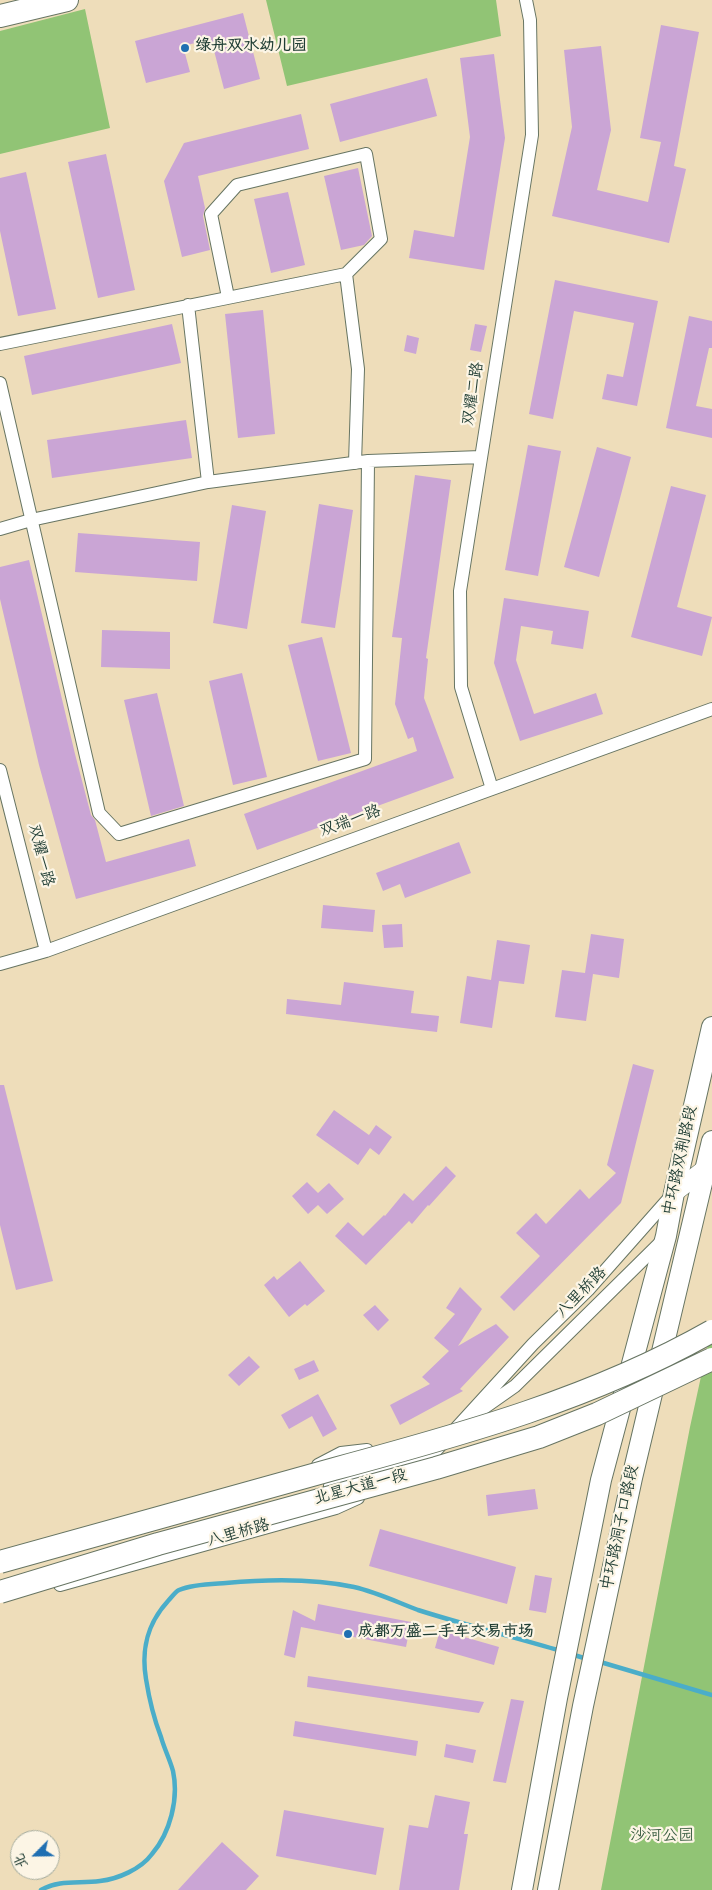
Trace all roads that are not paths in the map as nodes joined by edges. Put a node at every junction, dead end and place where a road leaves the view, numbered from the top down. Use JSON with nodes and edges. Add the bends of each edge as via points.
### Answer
{"nodes":[{"id":1,"x":67,"y":0,"type":"edge"},
{"id":2,"x":526,"y":0,"type":"edge"},
{"id":3,"x":0,"y":16,"type":"edge"},
{"id":4,"x":346,"y":274,"type":"junction"},
{"id":5,"x":228,"y":297,"type":"junction"},
{"id":6,"x":188,"y":306,"type":"junction"},
{"id":7,"x":0,"y":344,"type":"edge"},
{"id":8,"x":0,"y":383,"type":"edge"},
{"id":9,"x":481,"y":457,"type":"junction"},
{"id":10,"x":361,"y":462,"type":"junction"},
{"id":11,"x":208,"y":482,"type":"junction"},
{"id":12,"x":31,"y":520,"type":"junction"},
{"id":13,"x":0,"y":529,"type":"edge"},
{"id":14,"x":712,"y":709,"type":"edge"},
{"id":15,"x":0,"y":770,"type":"edge"},
{"id":16,"x":492,"y":789,"type":"junction"},
{"id":17,"x":46,"y":951,"type":"junction"},
{"id":18,"x":0,"y":964,"type":"edge"},
{"id":19,"x":712,"y":1027,"type":"edge"},
{"id":20,"x":712,"y":1141,"type":"edge"},
{"id":21,"x":709,"y":1166,"type":"edge"},
{"id":22,"x":674,"y":1193,"type":"junction"},
{"id":23,"x":666,"y":1236,"type":"junction"},
{"id":24,"x":712,"y":1331,"type":"edge"},
{"id":25,"x":712,"y":1359,"type":"edge"},
{"id":26,"x":457,"y":1428,"type":"junction"},
{"id":27,"x":0,"y":1562,"type":"edge"},
{"id":28,"x":0,"y":1582,"type":"edge"},
{"id":29,"x":0,"y":1592,"type":"edge"},
{"id":30,"x":0,"y":1602,"type":"edge"},
{"id":31,"x":522,"y":1890,"type":"edge"},
{"id":32,"x":548,"y":1890,"type":"edge"}],
"edges":[{"from":1,"to":3,"type":"highway"},
{"from":2,"to":9,"type":"street","name":"双耀二路","via":[[530,20],[532,135]]},
{"from":4,"to":5,"type":"street"},
{"from":4,"to":5,"type":"street","via":[[381,239],[366,154],[238,185],[211,214]]},
{"from":4,"to":10,"type":"street","via":[[358,369]]},
{"from":5,"to":6,"type":"street"},
{"from":6,"to":7,"type":"street"},
{"from":6,"to":11,"type":"street"},
{"from":8,"to":12,"type":"street"},
{"from":9,"to":10,"type":"street"},
{"from":9,"to":16,"type":"street","name":"双耀二路","via":[[460,591],[461,687]]},
{"from":10,"to":11,"type":"street"},
{"from":10,"to":12,"type":"street","via":[[365,759],[119,834],[99,813]]},
{"from":11,"to":12,"type":"street"},
{"from":12,"to":13,"type":"street"},
{"from":14,"to":16,"type":"street","name":"双瑞一路"},
{"from":15,"to":17,"type":"street","name":"双耀一路"},
{"from":16,"to":17,"type":"street","name":"双瑞一路"},
{"from":17,"to":18,"type":"street","name":"双瑞一路"},
{"from":19,"to":22,"type":"main road","name":"中环路双荆路段"},
{"from":20,"to":21,"type":"main road","name":"中环路双荆路段"},
{"from":21,"to":22,"type":"main road","name":"八里桥路"},
{"from":21,"to":32,"type":"main road","name":"中环路洞子口路段","via":[[632,1478]]},
{"from":22,"to":23,"type":"main road","name":"中环路双荆路段"},
{"from":22,"to":26,"type":"street","name":"八里桥路","via":[[588,1290],[533,1344]]},
{"from":23,"to":26,"type":"street","name":"八里桥路","via":[[515,1386]]},
{"from":23,"to":31,"type":"main road","name":"中环路洞子口路段","via":[[601,1480],[556,1698]]},
{"from":24,"to":27,"type":"highway","name":"北星大道一段","bridge":true,"via":[[609,1382],[541,1408],[434,1442]]},
{"from":25,"to":29,"type":"highway","name":"北星大道一段","bridge":true,"via":[[597,1414],[539,1437]]},
{"from":26,"to":27,"type":"street","name":"八里桥路","via":[[359,1452],[342,1453],[230,1503]]},
{"from":26,"to":28,"type":"street","name":"八里桥路","via":[[423,1454],[396,1465]]},
{"from":26,"to":30,"type":"street","name":"八里桥路","via":[[429,1458],[376,1490],[336,1508]]}]}
